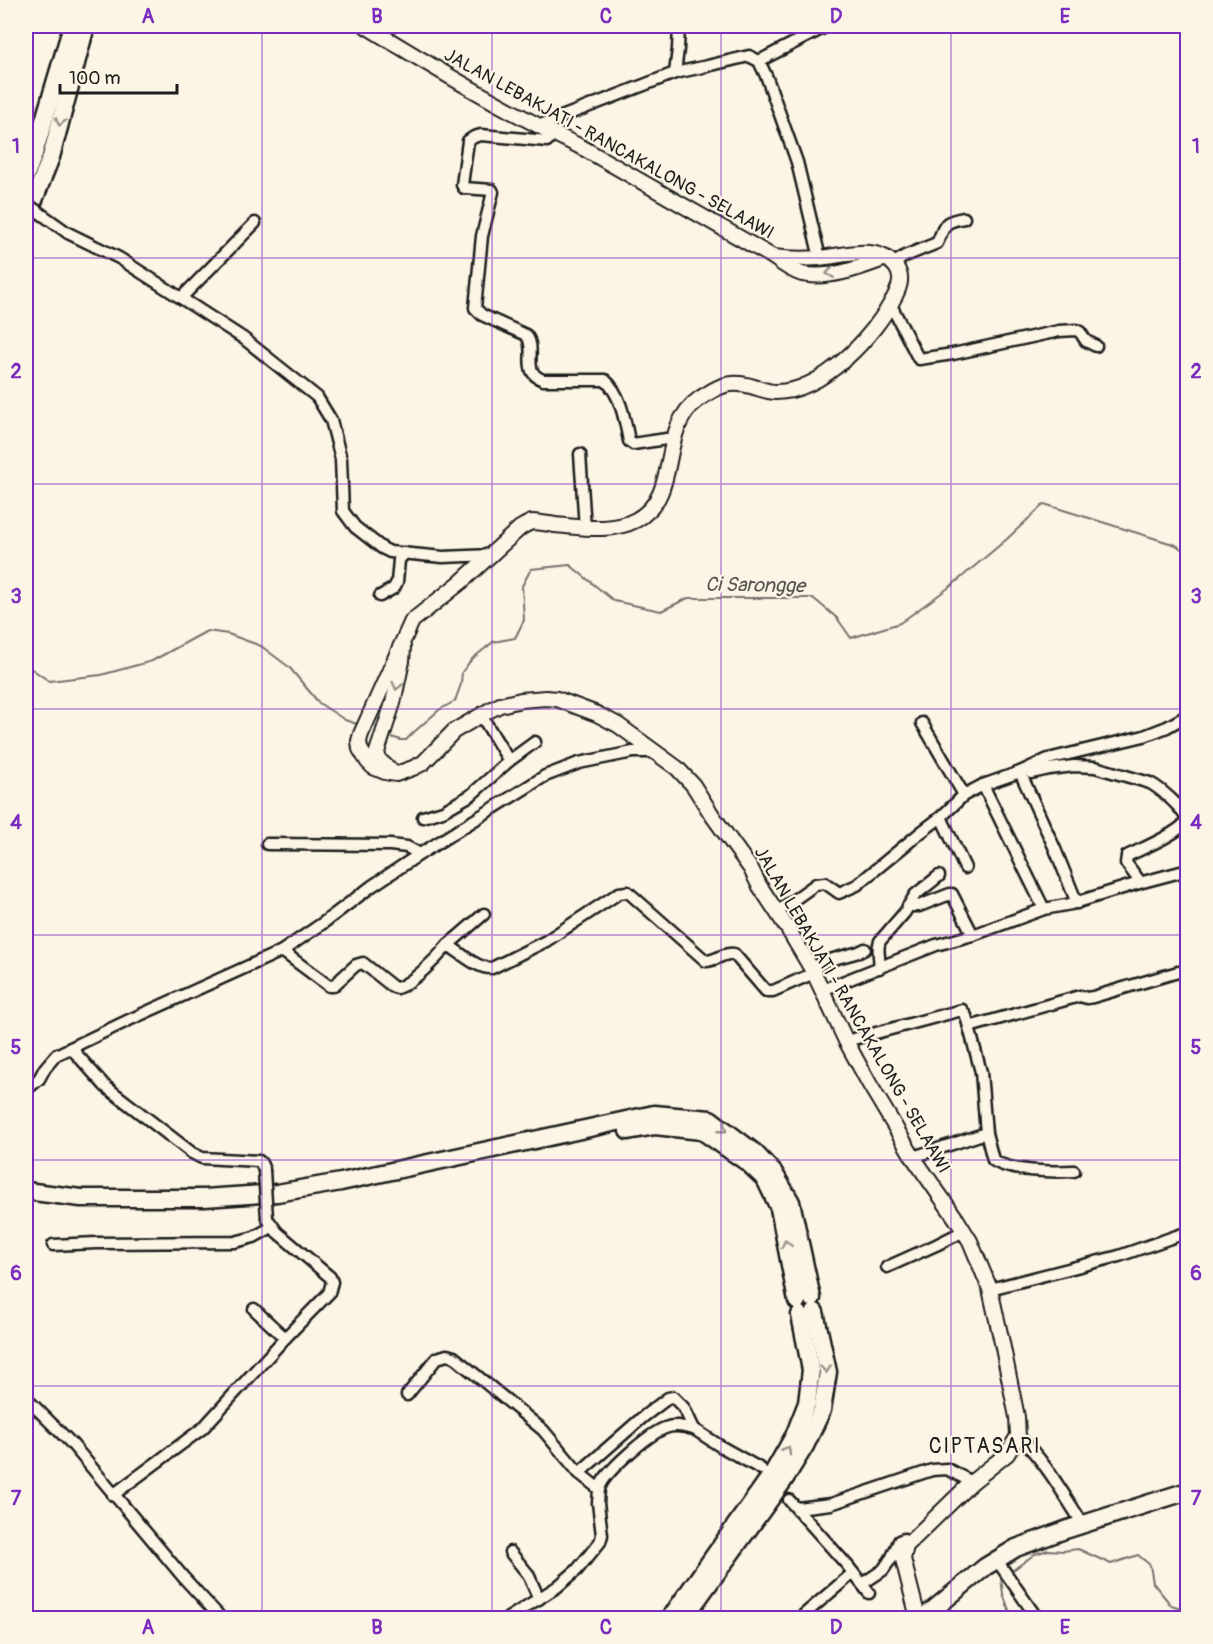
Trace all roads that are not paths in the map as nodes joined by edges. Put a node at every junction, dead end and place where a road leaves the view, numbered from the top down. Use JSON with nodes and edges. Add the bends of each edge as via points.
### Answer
{"nodes":[{"id":1,"x":72,"y":26,"type":"edge"},
{"id":2,"x":86,"y":26,"type":"edge"},
{"id":3,"x":366,"y":26,"type":"edge"},
{"id":4,"x":678,"y":26,"type":"edge"},
{"id":5,"x":828,"y":26,"type":"edge"},
{"id":6,"x":759,"y":61,"type":"junction"},
{"id":7,"x":675,"y":73,"type":"junction"},
{"id":8,"x":544,"y":129,"type":"junction"},
{"id":9,"x":26,"y":175,"type":"edge"},
{"id":10,"x":26,"y":203,"type":"edge"},
{"id":11,"x":964,"y":218,"type":"dead end"},
{"id":12,"x":26,"y":220,"type":"edge"},
{"id":13,"x":255,"y":224,"type":"dead end"},
{"id":14,"x":773,"y":257,"type":"junction"},
{"id":15,"x":820,"y":258,"type":"junction"},
{"id":16,"x":890,"y":261,"type":"junction"},
{"id":17,"x":181,"y":298,"type":"junction"},
{"id":18,"x":891,"y":305,"type":"junction"},
{"id":19,"x":1096,"y":346,"type":"dead end"},
{"id":20,"x":673,"y":438,"type":"junction"},
{"id":21,"x":580,"y":454,"type":"dead end"},
{"id":22,"x":585,"y":528,"type":"junction"},
{"id":23,"x":405,"y":553,"type":"junction"},
{"id":24,"x":492,"y":555,"type":"junction"},
{"id":25,"x":380,"y":596,"type":"dead end"},
{"id":26,"x":401,"y":642,"type":"junction"},
{"id":27,"x":481,"y":715,"type":"junction"},
{"id":28,"x":1188,"y":715,"type":"edge"},
{"id":29,"x":922,"y":723,"type":"dead end"},
{"id":30,"x":535,"y":742,"type":"dead end"},
{"id":31,"x":656,"y":752,"type":"junction"},
{"id":32,"x":1048,"y":759,"type":"junction"},
{"id":33,"x":508,"y":760,"type":"junction"},
{"id":34,"x":1040,"y":770,"type":"junction"},
{"id":35,"x":396,"y":774,"type":"junction"},
{"id":36,"x":1021,"y":774,"type":"junction"},
{"id":37,"x":983,"y":785,"type":"junction"},
{"id":38,"x":964,"y":795,"type":"junction"},
{"id":39,"x":423,"y":817,"type":"dead end"},
{"id":40,"x":941,"y":818,"type":"junction"},
{"id":41,"x":267,"y":844,"type":"dead end"},
{"id":42,"x":420,"y":854,"type":"junction"},
{"id":43,"x":965,"y":868,"type":"dead end"},
{"id":44,"x":1188,"y":870,"type":"edge"},
{"id":45,"x":939,"y":876,"type":"dead end"},
{"id":46,"x":1139,"y":883,"type":"junction"},
{"id":47,"x":1077,"y":903,"type":"junction"},
{"id":48,"x":908,"y":906,"type":"junction"},
{"id":49,"x":1044,"y":909,"type":"junction"},
{"id":50,"x":777,"y":912,"type":"junction"},
{"id":51,"x":484,"y":914,"type":"dead end"},
{"id":52,"x":973,"y":935,"type":"junction"},
{"id":53,"x":448,"y":945,"type":"junction"},
{"id":54,"x":865,"y":949,"type":"dead end"},
{"id":55,"x":282,"y":951,"type":"junction"},
{"id":56,"x":879,"y":968,"type":"junction"},
{"id":57,"x":813,"y":971,"type":"junction"},
{"id":58,"x":1178,"y":972,"type":"dead end"},
{"id":59,"x":822,"y":990,"type":"junction"},
{"id":60,"x":969,"y":1027,"type":"junction"},
{"id":61,"x":846,"y":1041,"type":"junction"},
{"id":62,"x":70,"y":1048,"type":"junction"},
{"id":63,"x":26,"y":1090,"type":"edge"},
{"id":64,"x":986,"y":1133,"type":"junction"},
{"id":65,"x":913,"y":1157,"type":"junction"},
{"id":66,"x":1074,"y":1171,"type":"dead end"},
{"id":67,"x":26,"y":1191,"type":"edge"},
{"id":68,"x":26,"y":1199,"type":"edge"},
{"id":69,"x":270,"y":1223,"type":"junction"},
{"id":70,"x":964,"y":1231,"type":"junction"},
{"id":71,"x":1188,"y":1232,"type":"edge"},
{"id":72,"x":53,"y":1245,"type":"dead end"},
{"id":73,"x":887,"y":1267,"type":"dead end"},
{"id":74,"x":990,"y":1289,"type":"junction"},
{"id":75,"x":806,"y":1306,"type":"junction"},
{"id":76,"x":254,"y":1309,"type":"dead end"},
{"id":77,"x":285,"y":1338,"type":"junction"},
{"id":78,"x":407,"y":1395,"type":"dead end"},
{"id":79,"x":26,"y":1398,"type":"edge"},
{"id":80,"x":694,"y":1429,"type":"junction"},
{"id":81,"x":1018,"y":1436,"type":"junction"},
{"id":82,"x":762,"y":1469,"type":"dead end"},
{"id":83,"x":579,"y":1473,"type":"junction"},
{"id":84,"x":972,"y":1482,"type":"junction"},
{"id":85,"x":599,"y":1489,"type":"junction"},
{"id":86,"x":1188,"y":1491,"type":"edge"},
{"id":87,"x":113,"y":1495,"type":"junction"},
{"id":88,"x":1083,"y":1524,"type":"junction"},
{"id":89,"x":909,"y":1542,"type":"junction"},
{"id":90,"x":510,"y":1552,"type":"dead end"},
{"id":91,"x":1003,"y":1569,"type":"junction"},
{"id":92,"x":853,"y":1572,"type":"junction"},
{"id":93,"x":539,"y":1599,"type":"junction"},
{"id":94,"x":221,"y":1618,"type":"edge"},
{"id":95,"x":508,"y":1618,"type":"edge"},
{"id":96,"x":670,"y":1618,"type":"edge"},
{"id":97,"x":684,"y":1618,"type":"edge"},
{"id":98,"x":803,"y":1618,"type":"edge"},
{"id":99,"x":918,"y":1618,"type":"edge"},
{"id":100,"x":923,"y":1618,"type":"edge"},
{"id":101,"x":1037,"y":1618,"type":"edge"}],
"edges":[{"from":1,"to":9,"type":"highway"},
{"from":2,"to":12,"type":"highway","one_way":true,"via":[[51,157]]},
{"from":3,"to":8,"type":"main road","name":"JALAN LEBAKJATI - RANCAKALONG - SELAAWI"},
{"from":4,"to":7,"type":"street"},
{"from":5,"to":6,"type":"street"},
{"from":6,"to":7,"type":"street","via":[[749,56]]},
{"from":6,"to":15,"type":"street","via":[[797,162]]},
{"from":7,"to":8,"type":"street"},
{"from":8,"to":14,"type":"main road","name":"JALAN LEBAKJATI - RANCAKALONG - SELAAWI"},
{"from":8,"to":20,"type":"street","via":[[547,141],[490,135],[474,136],[468,141],[462,185],[493,192],[483,236],[475,308],[526,335],[530,340],[532,373],[537,378],[608,382],[619,402],[631,443]]},
{"from":10,"to":17,"type":"street","bridge":true,"via":[[68,233],[119,258]]},
{"from":11,"to":16,"type":"street","via":[[944,225],[937,243]]},
{"from":13,"to":17,"type":"street"},
{"from":14,"to":15,"type":"main road","name":"JALAN LEBAKJATI - RANCAKALONG - SELAAWI"},
{"from":16,"to":14,"type":"main road","name":"JALAN LEBAKJATI - RANCAKALONG - SELAAWI","one_way":true,"via":[[817,275],[797,272]]},
{"from":15,"to":16,"type":"main road","name":"JALAN LEBAKJATI - RANCAKALONG - SELAAWI","via":[[870,252]]},
{"from":16,"to":18,"type":"main road","via":[[898,270],[901,283]]},
{"from":17,"to":23,"type":"street","via":[[243,338],[317,397],[331,420],[341,459],[345,515],[382,548]]},
{"from":18,"to":19,"type":"street","via":[[919,359],[1072,330]]},
{"from":18,"to":20,"type":"main road","via":[[867,338],[817,380],[786,392],[729,383],[690,407]]},
{"from":20,"to":22,"type":"main road","via":[[664,483],[653,505],[626,524]]},
{"from":21,"to":22,"type":"street"},
{"from":22,"to":24,"type":"main road","via":[[532,522],[520,528]]},
{"from":23,"to":24,"type":"street","via":[[443,557]]},
{"from":23,"to":25,"type":"street","via":[[399,560],[394,588]]},
{"from":24,"to":26,"type":"main road","via":[[412,621]]},
{"from":26,"to":35,"type":"main road","one_way":true,"via":[[404,652],[393,703],[377,752],[379,760]]},
{"from":26,"to":35,"type":"main road","via":[[360,741],[360,749],[373,767]]},
{"from":27,"to":31,"type":"main road","name":"JALAN LEBAKJATI - RANCAKALONG - SELAAWI","via":[[521,700],[557,699],[610,720]]},
{"from":27,"to":33,"type":"street"},
{"from":27,"to":35,"type":"main road","name":"JALAN LEBAKJATI - RANCAKALONG - SELAAWI","via":[[454,731],[423,763]]},
{"from":28,"to":32,"type":"street","via":[[1144,736]]},
{"from":29,"to":38,"type":"street"},
{"from":30,"to":33,"type":"street"},
{"from":31,"to":42,"type":"street","via":[[633,752],[545,776]]},
{"from":31,"to":50,"type":"main road","name":"JALAN LEBAKJATI - RANCAKALONG - SELAAWI","via":[[693,785]]},
{"from":32,"to":34,"type":"street"},
{"from":32,"to":36,"type":"street"},
{"from":33,"to":39,"type":"street","via":[[465,800]]},
{"from":34,"to":36,"type":"street"},
{"from":34,"to":46,"type":"street","via":[[1095,767],[1140,779],[1158,788],[1184,813],[1184,825],[1127,856],[1126,863]]},
{"from":36,"to":37,"type":"street"},
{"from":36,"to":47,"type":"street"},
{"from":37,"to":38,"type":"street"},
{"from":37,"to":49,"type":"street"},
{"from":38,"to":40,"type":"street"},
{"from":40,"to":43,"type":"street"},
{"from":40,"to":50,"type":"street","via":[[857,885],[839,893],[825,883],[816,884]]},
{"from":41,"to":42,"type":"street","via":[[390,845]]},
{"from":42,"to":55,"type":"street"},
{"from":44,"to":46,"type":"street"},
{"from":45,"to":48,"type":"street","via":[[915,895]]},
{"from":46,"to":47,"type":"street"},
{"from":47,"to":49,"type":"street"},
{"from":48,"to":52,"type":"street","via":[[952,894]]},
{"from":48,"to":56,"type":"street","via":[[879,941]]},
{"from":49,"to":52,"type":"street"},
{"from":50,"to":57,"type":"main road","name":"JALAN LEBAKJATI - RANCAKALONG - SELAAWI"},
{"from":51,"to":53,"type":"street"},
{"from":52,"to":56,"type":"street"},
{"from":53,"to":55,"type":"street","via":[[397,988],[363,963],[329,986]]},
{"from":53,"to":57,"type":"street","via":[[480,966],[492,968],[546,940],[619,893],[628,892],[706,961],[734,954],[766,991]]},
{"from":54,"to":57,"type":"street","via":[[826,961]]},
{"from":55,"to":62,"type":"street"},
{"from":56,"to":59,"type":"street"},
{"from":57,"to":59,"type":"main road","name":"JALAN LEBAKJATI - RANCAKALONG - SELAAWI"},
{"from":58,"to":60,"type":"street","via":[[1093,998],[1080,996]]},
{"from":59,"to":61,"type":"main road","name":"JALAN LEBAKJATI - RANCAKALONG - SELAAWI"},
{"from":60,"to":61,"type":"street","via":[[961,1010]]},
{"from":60,"to":64,"type":"street","via":[[981,1072]]},
{"from":61,"to":65,"type":"main road","name":"JALAN LEBAKJATI - RANCAKALONG - SELAAWI"},
{"from":62,"to":63,"type":"street","via":[[52,1059]]},
{"from":62,"to":69,"type":"street","bridge":true,"via":[[105,1086],[192,1153],[202,1158],[261,1162]]},
{"from":64,"to":65,"type":"street"},
{"from":64,"to":66,"type":"street","via":[[996,1162],[1043,1172]]},
{"from":65,"to":70,"type":"main road","name":"JALAN LEBAKJATI - RANCAKALONG - SELAAWI"},
{"from":67,"to":75,"type":"highway","one_way":true,"via":[[81,1198],[204,1198],[277,1193],[654,1114],[710,1119],[755,1153],[774,1173],[791,1202]]},
{"from":75,"to":68,"type":"highway","one_way":true,"via":[[778,1208],[765,1179],[748,1162],[702,1131],[655,1126],[343,1191],[277,1201],[220,1206],[90,1206]]},
{"from":69,"to":72,"type":"street","via":[[254,1237],[235,1242]]},
{"from":69,"to":77,"type":"street","via":[[332,1282],[329,1293]]},
{"from":70,"to":73,"type":"street"},
{"from":70,"to":74,"type":"main road","name":"JALAN LEBAKJATI - RANCAKALONG - SELAAWI"},
{"from":71,"to":74,"type":"street","via":[[1119,1256]]},
{"from":74,"to":81,"type":"main road","name":"JALAN LEBAKJATI - RANCAKALONG - SELAAWI","via":[[1011,1382]]},
{"from":96,"to":75,"type":"highway","one_way":true,"via":[[795,1436],[807,1403],[811,1370]]},
{"from":75,"to":97,"type":"highway","one_way":true,"via":[[828,1372],[822,1410],[784,1480]]},
{"from":76,"to":77,"type":"street"},
{"from":77,"to":87,"type":"street","via":[[199,1432]]},
{"from":78,"to":83,"type":"street","via":[[438,1358],[454,1357],[543,1430]]},
{"from":79,"to":87,"type":"street","via":[[72,1444]]},
{"from":80,"to":82,"type":"street"},
{"from":80,"to":83,"type":"street","via":[[684,1408],[673,1397],[668,1398]]},
{"from":80,"to":85,"type":"street","via":[[676,1425],[645,1439],[605,1477]]},
{"from":81,"to":84,"type":"main road","via":[[1007,1454]]},
{"from":81,"to":88,"type":"street","via":[[1043,1462]]},
{"from":83,"to":85,"type":"street"},
{"from":84,"to":89,"type":"main road"},
{"from":84,"to":92,"type":"street","via":[[947,1468],[831,1504],[793,1504]]},
{"from":85,"to":93,"type":"street","via":[[602,1539],[577,1570]]},
{"from":86,"to":88,"type":"highway"},
{"from":87,"to":94,"type":"street"},
{"from":88,"to":91,"type":"highway","via":[[1027,1543]]},
{"from":89,"to":92,"type":"street","via":[[899,1541],[883,1570],[866,1588]]},
{"from":89,"to":99,"type":"main road","via":[[903,1559]]},
{"from":90,"to":93,"type":"street","via":[[528,1574]]},
{"from":91,"to":100,"type":"highway"},
{"from":91,"to":101,"type":"street"},
{"from":92,"to":98,"type":"street"},
{"from":93,"to":95,"type":"street"}]}
